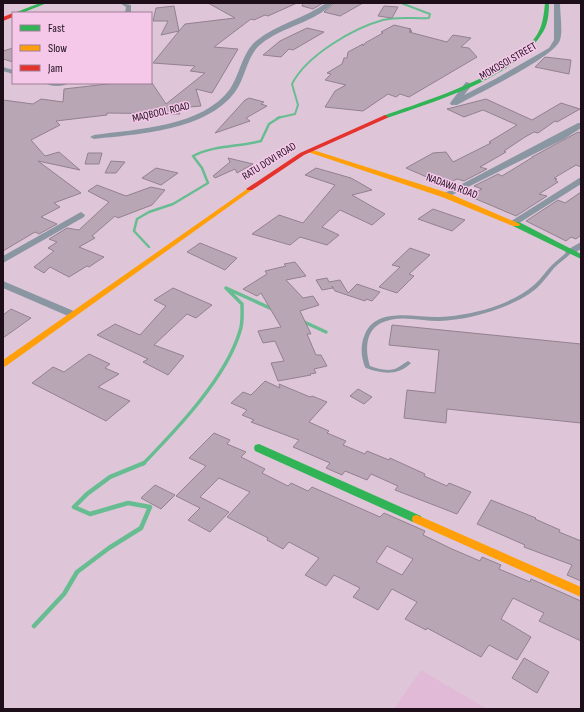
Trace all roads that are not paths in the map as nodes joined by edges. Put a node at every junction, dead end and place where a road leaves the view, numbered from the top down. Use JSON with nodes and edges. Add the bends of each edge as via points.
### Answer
{"nodes":[{"id":1,"x":45,"y":3,"type":"edge"},
{"id":2,"x":123,"y":3,"type":"edge"},
{"id":3,"x":330,"y":3,"type":"edge"},
{"id":4,"x":547,"y":3,"type":"edge"},
{"id":5,"x":557,"y":3,"type":"edge"},
{"id":6,"x":20,"y":12,"type":"edge"},
{"id":7,"x":128,"y":12,"type":"edge"},
{"id":8,"x":469,"y":84,"type":"junction"},
{"id":9,"x":581,"y":125,"type":"edge"},
{"id":10,"x":94,"y":137,"type":"dead end"},
{"id":11,"x":310,"y":151,"type":"junction"},
{"id":12,"x":581,"y":180,"type":"edge"},
{"id":13,"x":445,"y":195,"type":"junction"},
{"id":14,"x":82,"y":215,"type":"dead end"},
{"id":15,"x":513,"y":223,"type":"junction"},
{"id":16,"x":581,"y":245,"type":"edge"},
{"id":17,"x":570,"y":252,"type":"junction"},
{"id":18,"x":581,"y":257,"type":"edge"},
{"id":19,"x":3,"y":260,"type":"edge"},
{"id":20,"x":3,"y":284,"type":"edge"},
{"id":21,"x":72,"y":314,"type":"junction"},
{"id":22,"x":408,"y":363,"type":"dead end"},
{"id":23,"x":3,"y":364,"type":"edge"},
{"id":24,"x":259,"y":448,"type":"dead end"},
{"id":25,"x":581,"y":592,"type":"edge"}],
"edges":[{"from":1,"to":6,"type":"main road"},
{"from":2,"to":7,"type":"street","via":[[129,6]]},
{"from":3,"to":10,"type":"street","name":"MAQBOOL ROAD","via":[[310,17],[270,33],[255,46],[232,92],[201,115],[176,123]]},
{"from":4,"to":8,"type":"main road","name":"RATU DOVI ROAD","via":[[545,26],[528,48],[512,61]]},
{"from":5,"to":8,"type":"street","name":"MOKOSOI STREET","via":[[557,40],[551,49],[498,82],[454,103]]},
{"from":8,"to":11,"type":"main road","name":"RATU DOVI ROAD","via":[[333,139]]},
{"from":9,"to":13,"type":"street"},
{"from":11,"to":13,"type":"main road","name":"NADAWA ROAD"},
{"from":11,"to":21,"type":"main road","name":"RATU DOVI ROAD","via":[[252,186]]},
{"from":12,"to":15,"type":"street"},
{"from":13,"to":15,"type":"main road","name":"NADAWA ROAD"},
{"from":14,"to":19,"type":"street"},
{"from":15,"to":17,"type":"main road","name":"NADAWA ROAD"},
{"from":16,"to":17,"type":"street"},
{"from":17,"to":18,"type":"main road","name":"NADAWA ROAD"},
{"from":17,"to":22,"type":"lane","via":[[549,270],[537,285],[517,300],[454,318],[392,318],[379,321],[371,327],[364,349],[364,359],[368,367],[392,372]]},
{"from":20,"to":21,"type":"street"},
{"from":21,"to":23,"type":"main road","name":"RATU DOVI ROAD"},
{"from":24,"to":25,"type":"main road"}]}
